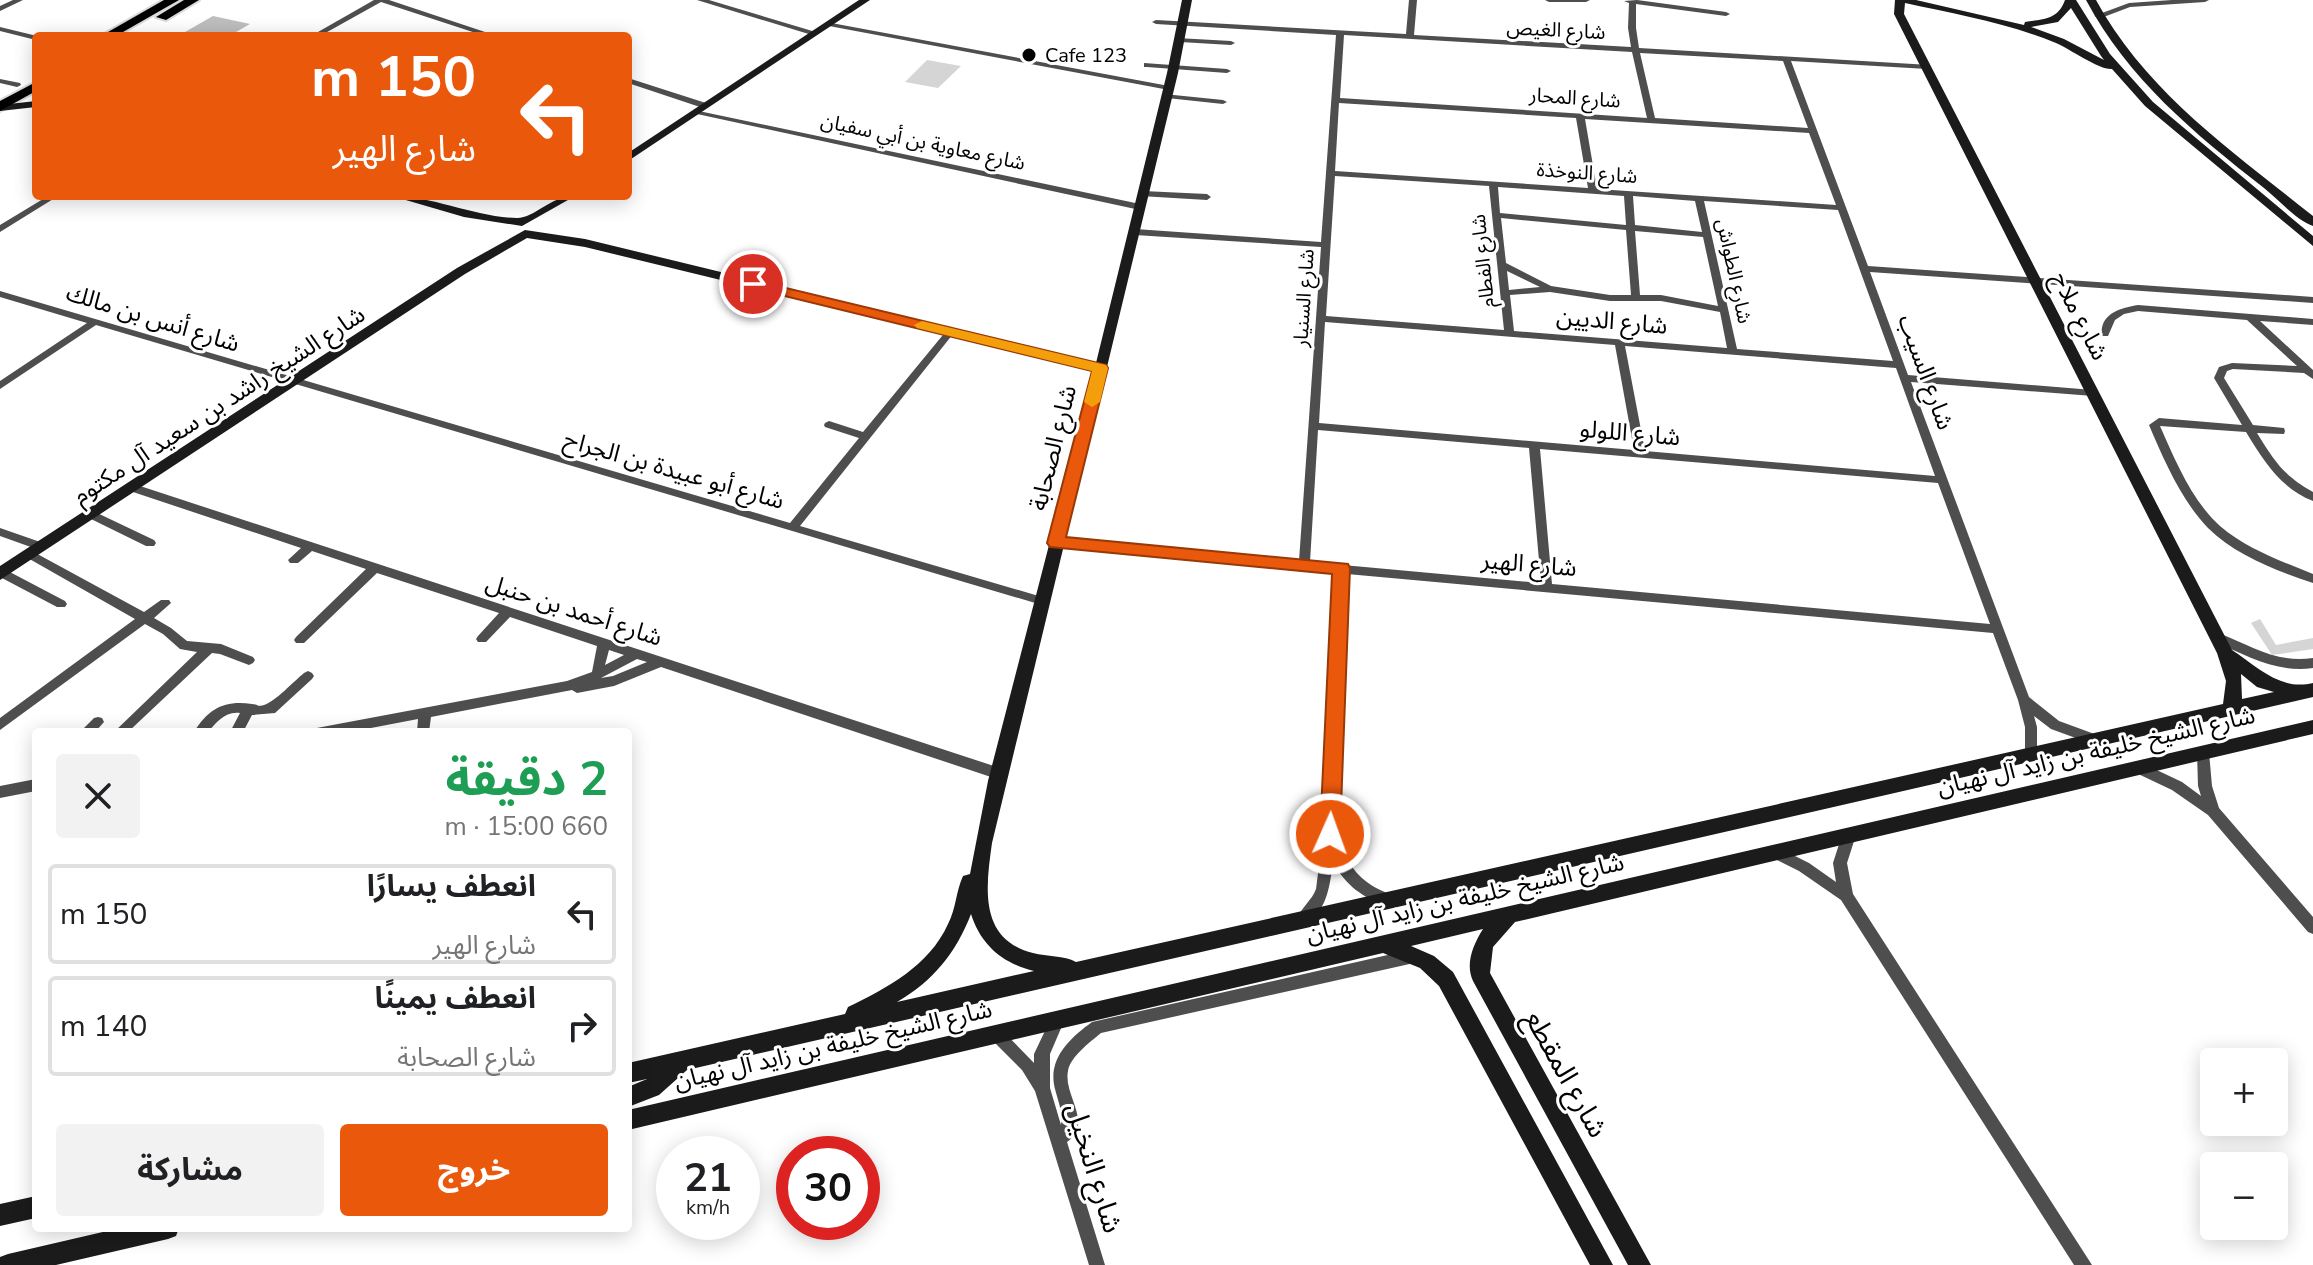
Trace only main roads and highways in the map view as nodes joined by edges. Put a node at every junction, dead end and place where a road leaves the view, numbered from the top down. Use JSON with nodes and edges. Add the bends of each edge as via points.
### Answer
{"nodes":[{"id":1,"x":173,"y":0,"type":"edge"},
{"id":2,"x":193,"y":0,"type":"edge"},
{"id":3,"x":114,"y":32,"type":"edge"},
{"id":4,"x":134,"y":32,"type":"edge"},
{"id":5,"x":32,"y":83,"type":"edge"},
{"id":6,"x":32,"y":85,"type":"edge"},
{"id":7,"x":0,"y":95,"type":"edge"},
{"id":8,"x":0,"y":107,"type":"edge"}],
"edges":[{"from":1,"to":3,"type":"main road"},
{"from":2,"to":4,"type":"main road"},
{"from":5,"to":7,"type":"main road"},
{"from":6,"to":8,"type":"main road"}]}
